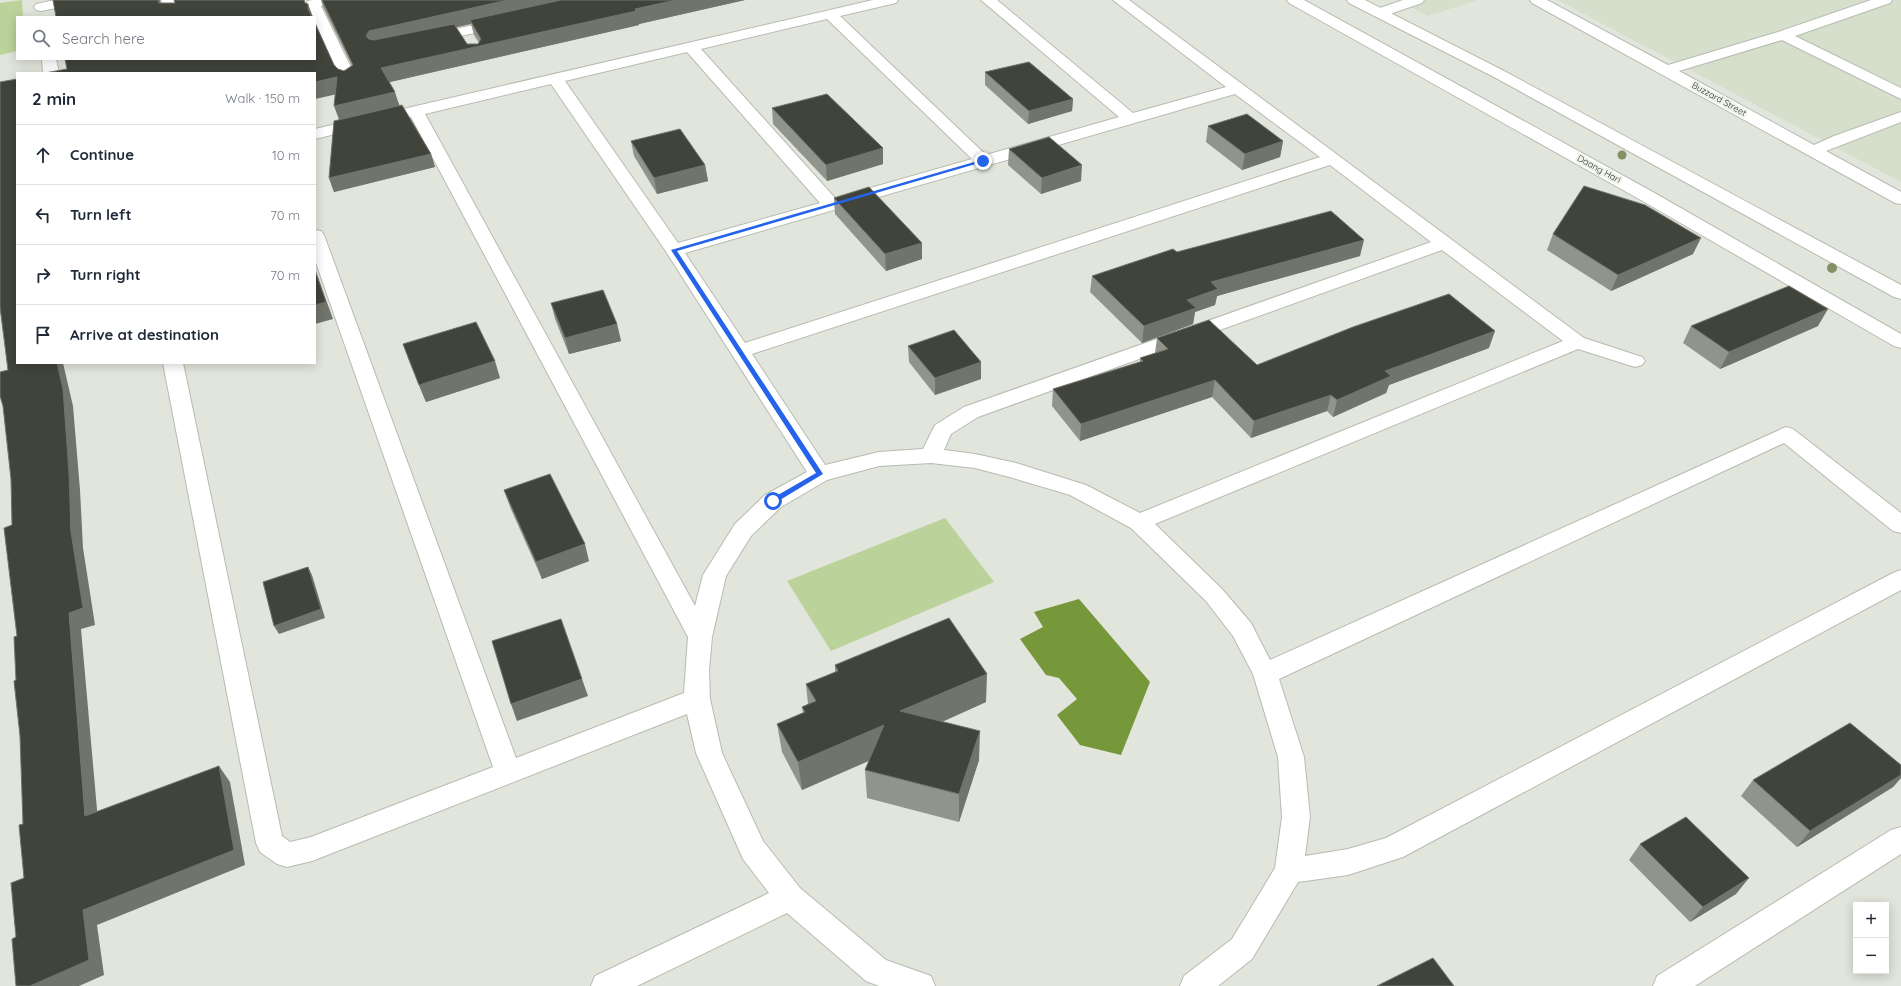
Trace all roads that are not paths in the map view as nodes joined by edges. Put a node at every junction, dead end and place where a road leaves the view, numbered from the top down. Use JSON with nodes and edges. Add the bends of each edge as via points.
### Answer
{"nodes":[{"id":1,"x":77,"y":0,"type":"edge"},
{"id":2,"x":168,"y":0,"type":"edge"},
{"id":3,"x":331,"y":0,"type":"edge"},
{"id":4,"x":891,"y":0,"type":"edge"},
{"id":5,"x":988,"y":0,"type":"edge"},
{"id":6,"x":1120,"y":0,"type":"edge"},
{"id":7,"x":1294,"y":0,"type":"edge"},
{"id":8,"x":1354,"y":0,"type":"edge"},
{"id":9,"x":1537,"y":0,"type":"edge"},
{"id":10,"x":1885,"y":0,"type":"edge"},
{"id":11,"x":1407,"y":1,"type":"edge"},
{"id":12,"x":1836,"y":3,"type":"dead end"},
{"id":13,"x":41,"y":8,"type":"edge"},
{"id":14,"x":1854,"y":11,"type":"junction"},
{"id":15,"x":1380,"y":13,"type":"junction"},
{"id":16,"x":830,"y":14,"type":"junction"},
{"id":17,"x":173,"y":16,"type":"edge"},
{"id":18,"x":518,"y":19,"type":"edge"},
{"id":19,"x":1783,"y":35,"type":"junction"},
{"id":20,"x":417,"y":41,"type":"edge"},
{"id":21,"x":690,"y":47,"type":"junction"},
{"id":22,"x":49,"y":60,"type":"edge"},
{"id":23,"x":1668,"y":70,"type":"junction"},
{"id":24,"x":51,"y":72,"type":"edge"},
{"id":25,"x":554,"y":78,"type":"junction"},
{"id":26,"x":349,"y":80,"type":"edge"},
{"id":27,"x":1238,"y":88,"type":"junction"},
{"id":28,"x":1901,"y":94,"type":"edge"},
{"id":29,"x":416,"y":111,"type":"junction"},
{"id":30,"x":392,"y":116,"type":"edge"},
{"id":31,"x":1901,"y":117,"type":"edge"},
{"id":32,"x":1131,"y":119,"type":"junction"},
{"id":33,"x":377,"y":120,"type":"edge"},
{"id":34,"x":316,"y":134,"type":"edge"},
{"id":35,"x":1813,"y":151,"type":"junction"},
{"id":36,"x":1331,"y":159,"type":"junction"},
{"id":37,"x":983,"y":161,"type":"junction"},
{"id":38,"x":1901,"y":199,"type":"edge"},
{"id":39,"x":831,"y":205,"type":"junction"},
{"id":40,"x":316,"y":238,"type":"edge"},
{"id":41,"x":1445,"y":243,"type":"junction"},
{"id":42,"x":674,"y":250,"type":"junction"},
{"id":43,"x":1901,"y":293,"type":"edge"},
{"id":44,"x":1577,"y":342,"type":"junction"},
{"id":45,"x":1901,"y":342,"type":"edge"},
{"id":46,"x":739,"y":352,"type":"junction"},
{"id":47,"x":1635,"y":361,"type":"dead end"},
{"id":48,"x":173,"y":364,"type":"edge"},
{"id":49,"x":931,"y":456,"type":"junction"},
{"id":50,"x":820,"y":474,"type":"junction"},
{"id":51,"x":1139,"y":522,"type":"junction"},
{"id":52,"x":1901,"y":525,"type":"edge"},
{"id":53,"x":1901,"y":579,"type":"edge"},
{"id":54,"x":700,"y":637,"type":"junction"},
{"id":55,"x":1265,"y":674,"type":"junction"},
{"id":56,"x":697,"y":699,"type":"junction"},
{"id":57,"x":508,"y":773,"type":"junction"},
{"id":58,"x":1901,"y":839,"type":"edge"},
{"id":59,"x":1289,"y":871,"type":"junction"},
{"id":60,"x":790,"y":897,"type":"junction"},
{"id":61,"x":881,"y":978,"type":"edge"},
{"id":62,"x":606,"y":986,"type":"edge"},
{"id":63,"x":920,"y":986,"type":"edge"},
{"id":64,"x":1195,"y":986,"type":"edge"},
{"id":65,"x":1668,"y":986,"type":"edge"}],
"edges":[{"from":1,"to":13,"type":"street"},
{"from":2,"to":17,"type":"street"},
{"from":3,"to":26,"type":"street","via":[[313,4]]},
{"from":4,"to":16,"type":"street"},
{"from":5,"to":32,"type":"street"},
{"from":6,"to":27,"type":"street"},
{"from":7,"to":45,"type":"street","name":"Daang Hari","via":[[1645,195]]},
{"from":8,"to":15,"type":"street"},
{"from":9,"to":23,"type":"street","name":"Buzzard Street"},
{"from":10,"to":14,"type":"street"},
{"from":11,"to":15,"type":"street"},
{"from":12,"to":14,"type":"street"},
{"from":14,"to":19,"type":"street"},
{"from":15,"to":43,"type":"street","via":[[1506,77]]},
{"from":16,"to":21,"type":"street"},
{"from":16,"to":37,"type":"street"},
{"from":18,"to":20,"type":"street","via":[[467,37]]},
{"from":19,"to":23,"type":"street"},
{"from":19,"to":28,"type":"street"},
{"from":21,"to":25,"type":"street"},
{"from":21,"to":39,"type":"street"},
{"from":22,"to":24,"type":"street"},
{"from":23,"to":35,"type":"street","name":"Buzzard Street"},
{"from":25,"to":29,"type":"street"},
{"from":25,"to":42,"type":"street"},
{"from":27,"to":32,"type":"street"},
{"from":27,"to":36,"type":"street"},
{"from":29,"to":30,"type":"street"},
{"from":29,"to":54,"type":"street"},
{"from":31,"to":35,"type":"street"},
{"from":32,"to":37,"type":"street"},
{"from":33,"to":34,"type":"street"},
{"from":35,"to":38,"type":"street","name":"Buzzard Street"},
{"from":36,"to":41,"type":"street"},
{"from":36,"to":46,"type":"street"},
{"from":37,"to":39,"type":"street"},
{"from":39,"to":42,"type":"street"},
{"from":40,"to":57,"type":"street"},
{"from":41,"to":44,"type":"street"},
{"from":41,"to":49,"type":"street","via":[[971,412],[942,430]]},
{"from":42,"to":46,"type":"street"},
{"from":44,"to":47,"type":"street"},
{"from":44,"to":51,"type":"street"},
{"from":46,"to":50,"type":"street"},
{"from":48,"to":57,"type":"street","via":[[270,843],[287,855],[312,849]]},
{"from":49,"to":50,"type":"street","via":[[879,459]]},
{"from":49,"to":51,"type":"street","via":[[975,461],[1078,490]]},
{"from":50,"to":54,"type":"street","via":[[773,501],[743,530],[715,575]]},
{"from":51,"to":55,"type":"street","via":[[1214,595],[1242,630]]},
{"from":52,"to":55,"type":"street","via":[[1786,434]]},
{"from":53,"to":59,"type":"street","via":[[1393,848],[1348,862]]},
{"from":54,"to":56,"type":"street"},
{"from":55,"to":59,"type":"street","via":[[1291,757],[1296,816]]},
{"from":56,"to":57,"type":"street"},
{"from":56,"to":60,"type":"street","via":[[709,753],[731,805],[753,850]]},
{"from":58,"to":65,"type":"street"},
{"from":59,"to":64,"type":"street","via":[[1242,950]]},
{"from":60,"to":61,"type":"street"},
{"from":60,"to":62,"type":"street"},
{"from":61,"to":63,"type":"street"}]}
